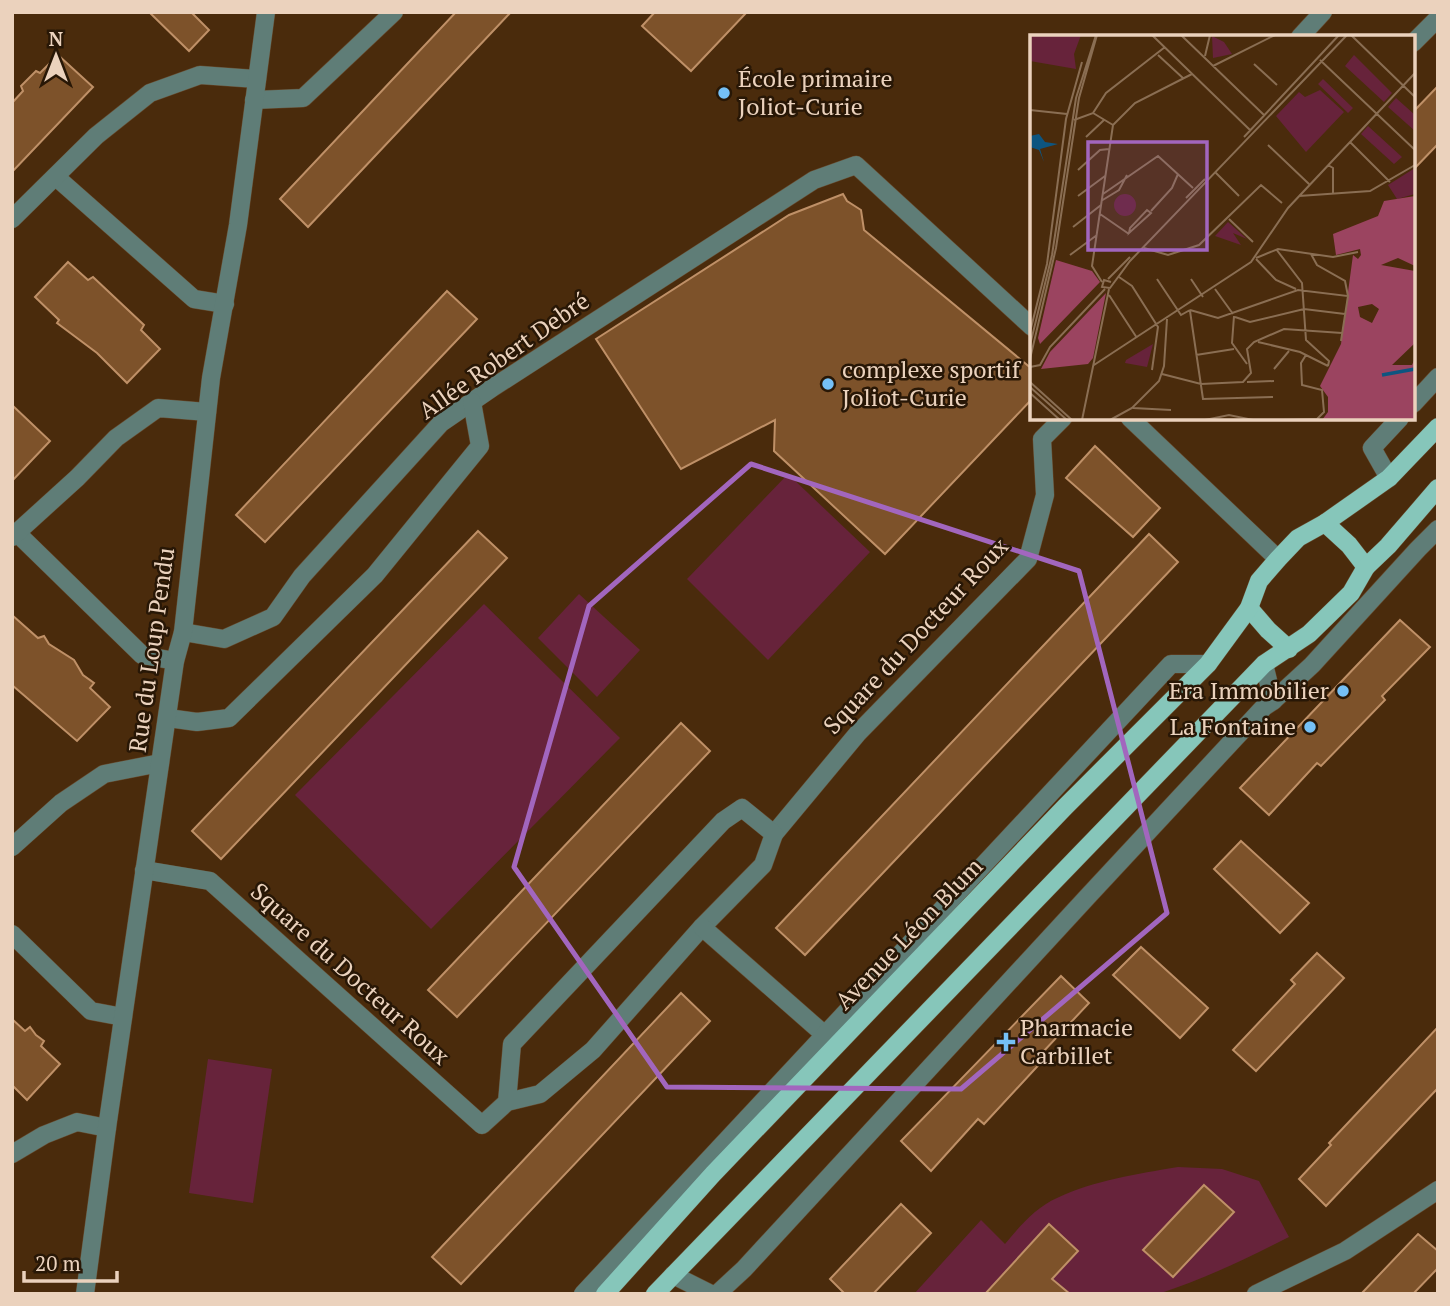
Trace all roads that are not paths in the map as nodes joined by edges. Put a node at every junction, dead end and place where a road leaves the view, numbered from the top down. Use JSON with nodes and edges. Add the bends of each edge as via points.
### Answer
{"nodes":[{"id":1,"x":265,"y":12,"type":"edge"},
{"id":2,"x":394,"y":12,"type":"edge"},
{"id":3,"x":1323,"y":12,"type":"edge"},
{"id":4,"x":1438,"y":18,"type":"edge"},
{"id":5,"x":378,"y":21,"type":"edge"},
{"id":6,"x":1302,"y":35,"type":"edge"},
{"id":7,"x":1415,"y":41,"type":"edge"},
{"id":8,"x":257,"y":79,"type":"junction"},
{"id":9,"x":254,"y":100,"type":"junction"},
{"id":10,"x":56,"y":177,"type":"junction"},
{"id":11,"x":12,"y":219,"type":"edge"},
{"id":12,"x":225,"y":304,"type":"junction"},
{"id":13,"x":1030,"y":325,"type":"edge"},
{"id":14,"x":1438,"y":377,"type":"edge"},
{"id":15,"x":472,"y":402,"type":"junction"},
{"id":16,"x":1415,"y":402,"type":"edge"},
{"id":17,"x":207,"y":412,"type":"junction"},
{"id":18,"x":1061,"y":420,"type":"edge"},
{"id":19,"x":1132,"y":420,"type":"edge"},
{"id":20,"x":1398,"y":420,"type":"edge"},
{"id":21,"x":1438,"y":427,"type":"edge"},
{"id":22,"x":1389,"y":478,"type":"junction"},
{"id":23,"x":1438,"y":488,"type":"edge"},
{"id":24,"x":1325,"y":523,"type":"junction"},
{"id":25,"x":1438,"y":529,"type":"edge"},
{"id":26,"x":14,"y":535,"type":"edge"},
{"id":27,"x":1278,"y":559,"type":"junction"},
{"id":28,"x":1366,"y":567,"type":"junction"},
{"id":29,"x":1249,"y":608,"type":"junction"},
{"id":30,"x":183,"y":632,"type":"junction"},
{"id":31,"x":1289,"y":649,"type":"junction"},
{"id":32,"x":175,"y":661,"type":"junction"},
{"id":33,"x":1208,"y":664,"type":"junction"},
{"id":34,"x":1264,"y":664,"type":"junction"},
{"id":35,"x":1273,"y":701,"type":"junction"},
{"id":36,"x":168,"y":718,"type":"junction"},
{"id":37,"x":160,"y":763,"type":"junction"},
{"id":38,"x":774,"y":834,"type":"junction"},
{"id":39,"x":12,"y":847,"type":"edge"},
{"id":40,"x":144,"y":870,"type":"junction"},
{"id":41,"x":702,"y":927,"type":"junction"},
{"id":42,"x":12,"y":934,"type":"edge"},
{"id":43,"x":123,"y":1017,"type":"junction"},
{"id":44,"x":830,"y":1040,"type":"junction"},
{"id":45,"x":507,"y":1102,"type":"junction"},
{"id":46,"x":107,"y":1128,"type":"junction"},
{"id":47,"x":12,"y":1154,"type":"edge"},
{"id":48,"x":1438,"y":1190,"type":"edge"},
{"id":49,"x":673,"y":1275,"type":"junction"},
{"id":50,"x":85,"y":1294,"type":"edge"},
{"id":51,"x":583,"y":1294,"type":"edge"},
{"id":52,"x":605,"y":1294,"type":"edge"},
{"id":53,"x":655,"y":1294,"type":"edge"},
{"id":54,"x":711,"y":1294,"type":"edge"},
{"id":55,"x":717,"y":1294,"type":"edge"},
{"id":56,"x":1256,"y":1294,"type":"edge"}],
"edges":[{"from":1,"to":8,"type":"street","name":"Rue du Loup Pendu"},
{"from":2,"to":5,"type":"street"},
{"from":3,"to":6,"type":"street"},
{"from":4,"to":7,"type":"street"},
{"from":5,"to":9,"type":"street","via":[[303,98]]},
{"from":8,"to":9,"type":"street","name":"Rue du Loup Pendu"},
{"from":8,"to":10,"type":"street","via":[[200,75],[150,93],[96,136]]},
{"from":9,"to":12,"type":"street","name":"Rue du Loup Pendu"},
{"from":10,"to":11,"type":"street"},
{"from":10,"to":12,"type":"street","via":[[194,299]]},
{"from":12,"to":17,"type":"street","name":"Rue du Loup Pendu"},
{"from":13,"to":15,"type":"street","name":"Allée Robert Debré","via":[[856,165],[814,180]]},
{"from":14,"to":16,"type":"street"},
{"from":15,"to":30,"type":"street","name":"Allée Robert Debré","via":[[441,423],[302,576],[273,617],[224,639]]},
{"from":15,"to":36,"type":"street","via":[[480,446],[375,575],[229,718],[197,722]]},
{"from":17,"to":26,"type":"street","via":[[158,408],[116,438]]},
{"from":17,"to":30,"type":"street","name":"Rue du Loup Pendu"},
{"from":18,"to":38,"type":"street","name":"Square du Docteur Roux","via":[[1042,439],[1045,495],[1028,559],[858,733]]},
{"from":19,"to":27,"type":"street"},
{"from":20,"to":22,"type":"street","via":[[1372,449]]},
{"from":21,"to":22,"type":"main road","name":"Avenue Léon Blum"},
{"from":22,"to":24,"type":"main road","name":"Avenue Léon Blum"},
{"from":23,"to":28,"type":"main road"},
{"from":24,"to":27,"type":"main road","name":"Avenue Léon Blum","via":[[1298,538]]},
{"from":24,"to":28,"type":"main road"},
{"from":25,"to":35,"type":"street"},
{"from":26,"to":32,"type":"street","via":[[142,655]]},
{"from":27,"to":29,"type":"main road","name":"Avenue Léon Blum","via":[[1259,581]]},
{"from":28,"to":31,"type":"main road","via":[[1351,593]]},
{"from":29,"to":31,"type":"main road"},
{"from":29,"to":33,"type":"main road","name":"Avenue Léon Blum"},
{"from":30,"to":32,"type":"street","name":"Rue du Loup Pendu"},
{"from":31,"to":34,"type":"main road"},
{"from":32,"to":36,"type":"street","name":"Rue du Loup Pendu"},
{"from":33,"to":44,"type":"main road","name":"Avenue Léon Blum"},
{"from":33,"to":44,"type":"street","via":[[1171,664]]},
{"from":34,"to":35,"type":"street"},
{"from":34,"to":49,"type":"main road"},
{"from":35,"to":55,"type":"street"},
{"from":36,"to":37,"type":"street","name":"Rue du Loup Pendu"},
{"from":37,"to":39,"type":"street","via":[[104,774],[61,803]]},
{"from":37,"to":40,"type":"street","name":"Rue du Loup Pendu"},
{"from":38,"to":41,"type":"street","name":"Square du Docteur Roux","via":[[763,865]]},
{"from":38,"to":45,"type":"street","via":[[742,808],[723,821],[512,1044]]},
{"from":40,"to":43,"type":"street","name":"Rue du Loup Pendu"},
{"from":40,"to":45,"type":"street","name":"Square du Docteur Roux","via":[[210,881],[482,1125]]},
{"from":41,"to":44,"type":"street"},
{"from":41,"to":45,"type":"street","name":"Square du Docteur Roux","via":[[593,1050],[540,1094]]},
{"from":42,"to":43,"type":"street","via":[[91,1012]]},
{"from":43,"to":46,"type":"street","name":"Rue du Loup Pendu"},
{"from":44,"to":51,"type":"street"},
{"from":44,"to":52,"type":"main road","name":"Avenue Léon Blum"},
{"from":46,"to":47,"type":"street","via":[[77,1122]]},
{"from":46,"to":50,"type":"street","name":"Rue du Loup Pendu"},
{"from":48,"to":56,"type":"street","via":[[1345,1251]]},
{"from":49,"to":53,"type":"main road"},
{"from":49,"to":54,"type":"street"}]}
